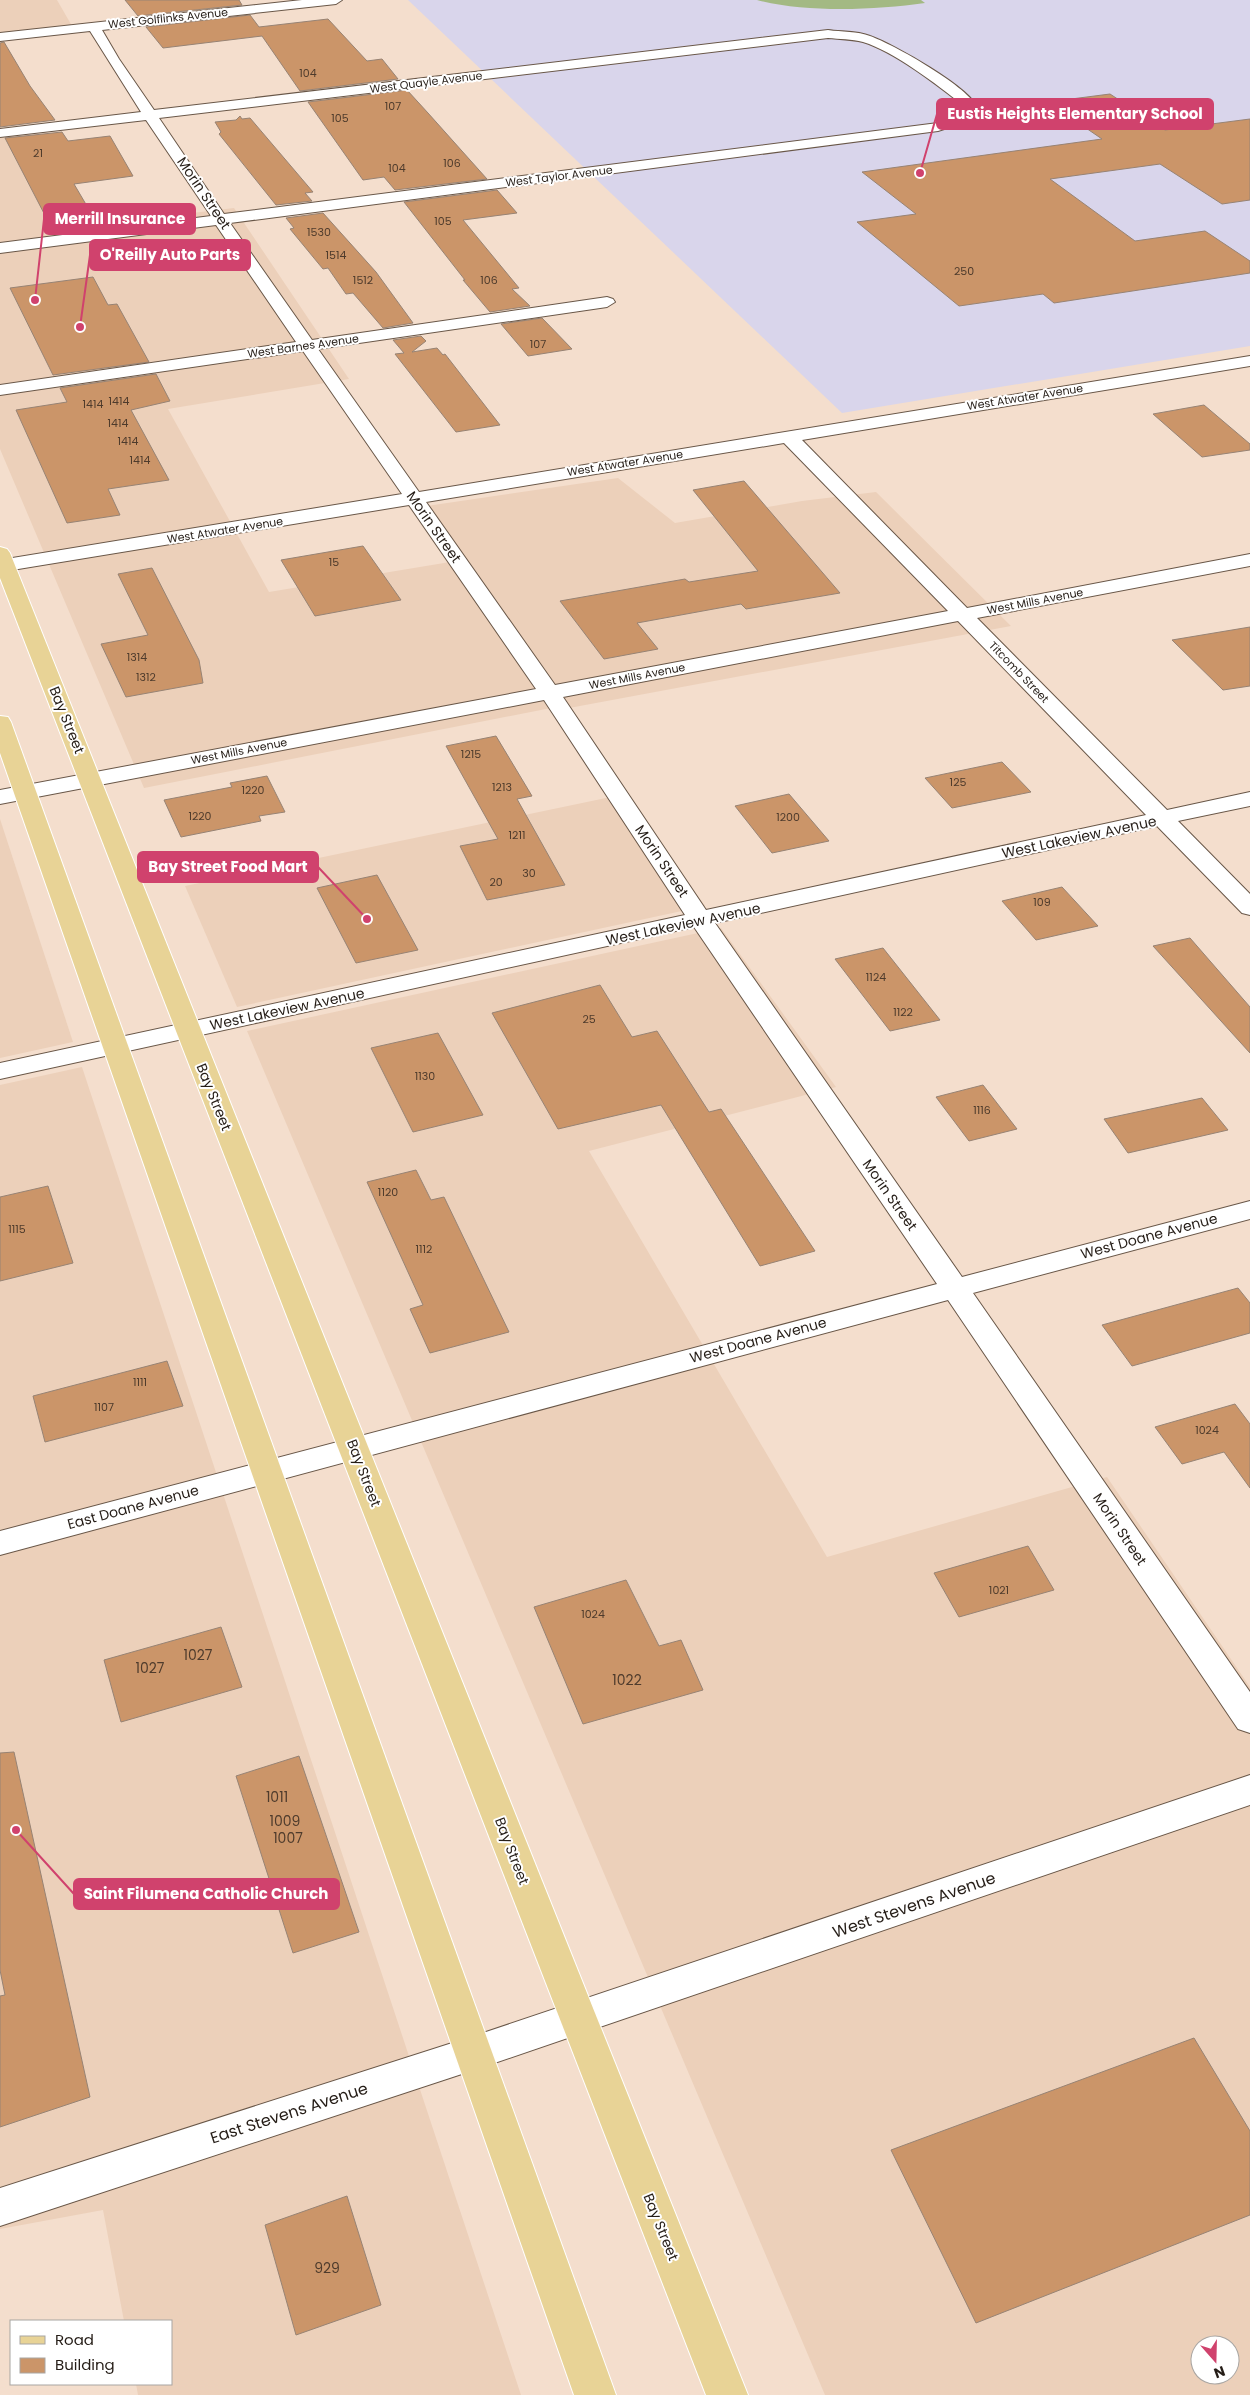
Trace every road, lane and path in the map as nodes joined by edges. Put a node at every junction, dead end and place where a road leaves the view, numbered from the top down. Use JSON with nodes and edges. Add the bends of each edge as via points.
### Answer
{"nodes":[{"id":1,"x":336,"y":0,"type":"edge"},
{"id":2,"x":94,"y":27,"type":"junction"},
{"id":3,"x":852,"y":36,"type":"joint"},
{"id":4,"x":0,"y":37,"type":"edge"},
{"id":5,"x":150,"y":115,"type":"junction"},
{"id":6,"x":0,"y":132,"type":"edge"},
{"id":7,"x":222,"y":220,"type":"junction"},
{"id":8,"x":0,"y":248,"type":"edge"},
{"id":9,"x":607,"y":302,"type":"dead end"},
{"id":10,"x":307,"y":346,"type":"junction"},
{"id":11,"x":1250,"y":361,"type":"edge"},
{"id":12,"x":0,"y":390,"type":"edge"},
{"id":13,"x":788,"y":436,"type":"junction"},
{"id":14,"x":413,"y":498,"type":"junction"},
{"id":15,"x":1250,"y":560,"type":"edge"},
{"id":16,"x":2,"y":562,"type":"edge"},
{"id":17,"x":964,"y":615,"type":"junction"},
{"id":18,"x":549,"y":692,"type":"junction"},
{"id":19,"x":0,"y":722,"type":"edge"},
{"id":20,"x":90,"y":780,"type":"junction"},
{"id":21,"x":25,"y":792,"type":"junction"},
{"id":22,"x":0,"y":797,"type":"edge"},
{"id":23,"x":1250,"y":800,"type":"edge"},
{"id":24,"x":1162,"y":819,"type":"junction"},
{"id":25,"x":1250,"y":908,"type":"edge"},
{"id":26,"x":701,"y":920,"type":"junction"},
{"id":27,"x":188,"y":1030,"type":"junction"},
{"id":28,"x":115,"y":1046,"type":"junction"},
{"id":29,"x":0,"y":1071,"type":"edge"},
{"id":30,"x":1250,"y":1210,"type":"edge"},
{"id":31,"x":954,"y":1287,"type":"junction"},
{"id":32,"x":355,"y":1448,"type":"junction"},
{"id":33,"x":266,"y":1472,"type":"junction"},
{"id":34,"x":0,"y":1543,"type":"edge"},
{"id":35,"x":1250,"y":1718,"type":"edge"},
{"id":36,"x":1250,"y":1790,"type":"edge"},
{"id":37,"x":578,"y":2018,"type":"junction"},
{"id":38,"x":474,"y":2053,"type":"junction"},
{"id":39,"x":0,"y":2207,"type":"edge"},
{"id":40,"x":595,"y":2395,"type":"edge"},
{"id":41,"x":727,"y":2395,"type":"edge"}],
"edges":[{"from":1,"to":2,"type":"street","name":"West Golflinks Avenue"},
{"from":2,"to":4,"type":"street","name":"West Golflinks Avenue"},
{"from":2,"to":5,"type":"street","name":"Morin Street"},
{"from":3,"to":5,"type":"street","name":"West Quayle Avenue","via":[[828,34]]},
{"from":3,"to":7,"type":"street","name":"West Taylor Avenue","via":[[877,42],[946,85],[969,103],[968,115],[953,123],[926,128]]},
{"from":5,"to":6,"type":"street","name":"West Quayle Avenue"},
{"from":5,"to":7,"type":"street","name":"Morin Street"},
{"from":7,"to":8,"type":"street","name":"West Taylor Avenue"},
{"from":7,"to":10,"type":"street","name":"Morin Street"},
{"from":9,"to":10,"type":"street","name":"West Barnes Avenue"},
{"from":10,"to":12,"type":"street","name":"West Barnes Avenue"},
{"from":10,"to":14,"type":"street","name":"Morin Street"},
{"from":11,"to":13,"type":"street","name":"West Atwater Avenue"},
{"from":13,"to":14,"type":"street","name":"West Atwater Avenue"},
{"from":13,"to":17,"type":"street","name":"Titcomb Street"},
{"from":14,"to":16,"type":"street","name":"West Atwater Avenue"},
{"from":14,"to":18,"type":"street","name":"Morin Street"},
{"from":15,"to":17,"type":"street","name":"West Mills Avenue"},
{"from":16,"to":20,"type":"main road","name":"Bay Street"},
{"from":17,"to":18,"type":"street","name":"West Mills Avenue"},
{"from":17,"to":24,"type":"street","name":"Titcomb Street"},
{"from":18,"to":20,"type":"street","name":"West Mills Avenue"},
{"from":18,"to":26,"type":"street","name":"Morin Street"},
{"from":19,"to":21,"type":"main road"},
{"from":20,"to":21,"type":"street","name":"West Mills Avenue"},
{"from":20,"to":27,"type":"main road","name":"Bay Street"},
{"from":21,"to":22,"type":"street","name":"West Mills Avenue"},
{"from":21,"to":28,"type":"main road"},
{"from":23,"to":24,"type":"street","name":"West Lakeview Avenue"},
{"from":24,"to":25,"type":"street","name":"Titcomb Street"},
{"from":24,"to":26,"type":"street","name":"West Lakeview Avenue"},
{"from":26,"to":27,"type":"street","name":"West Lakeview Avenue"},
{"from":26,"to":31,"type":"street","name":"Morin Street"},
{"from":27,"to":28,"type":"street","name":"West Lakeview Avenue"},
{"from":27,"to":32,"type":"main road","name":"Bay Street"},
{"from":28,"to":29,"type":"street","name":"West Lakeview Avenue"},
{"from":28,"to":33,"type":"main road"},
{"from":30,"to":31,"type":"street","name":"West Doane Avenue"},
{"from":31,"to":32,"type":"street","name":"West Doane Avenue"},
{"from":31,"to":35,"type":"street","name":"Morin Street"},
{"from":32,"to":33,"type":"street","name":"West Doane Avenue"},
{"from":32,"to":37,"type":"main road","name":"Bay Street"},
{"from":33,"to":34,"type":"street","name":"East Doane Avenue"},
{"from":33,"to":38,"type":"main road"},
{"from":36,"to":37,"type":"street","name":"West Stevens Avenue"},
{"from":37,"to":38,"type":"street","name":"East Stevens Avenue"},
{"from":37,"to":41,"type":"main road","name":"Bay Street"},
{"from":38,"to":39,"type":"street","name":"East Stevens Avenue"},
{"from":38,"to":40,"type":"main road"}]}
